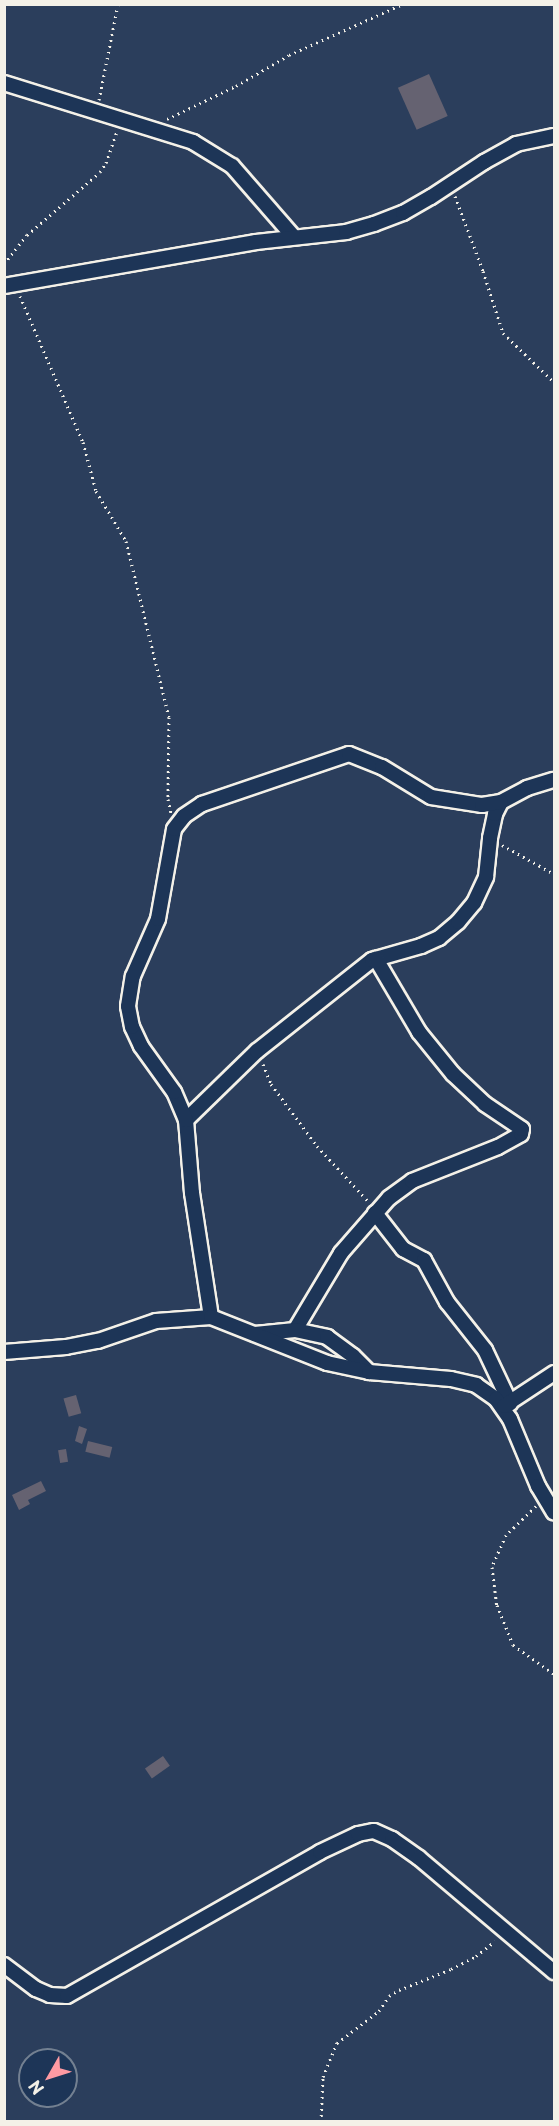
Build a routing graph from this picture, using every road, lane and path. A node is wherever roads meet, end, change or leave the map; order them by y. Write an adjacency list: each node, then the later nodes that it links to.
1 (118, 4): 4 (path)
2 (403, 4): 6 (path)
3 (4, 83): 4 (street)
4 (96, 111): 5 (street)
5 (121, 118): 6 (street); 10 (path)
6 (149, 128): 9 (street)
7 (555, 136): 8 (street)
8 (451, 185): 9 (street); 12 (path)
9 (294, 237): 11 (street)
10 (4, 264)
11 (10, 284): 15 (path)
12 (555, 382)
13 (555, 780): 14 (street)
14 (501, 802): 15 (street); 16 (street)
15 (174, 829): 20 (street)
16 (490, 838): 17 (path); 18 (street)
17 (555, 874)
18 (376, 958): 19 (street); 21 (street)
19 (257, 1051): 20 (street); 21 (path)
20 (186, 1120): 22 (street)
21 (375, 1213): 23 (street); 28 (street)
22 (211, 1317): 24 (street); 25 (street)
23 (295, 1330): 24 (street); 26 (street)
24 (255, 1334): 26 (street)
25 (4, 1352)
26 (369, 1372): 28 (street)
27 (555, 1373): 28 (street)
28 (506, 1405): 29 (street)
29 (545, 1497): 30 (street); 31 (path)
30 (555, 1513)
31 (555, 1674)
32 (508, 1931): 33 (street); 34 (street); 35 (path)
33 (4, 1965)
34 (555, 1972)
35 (321, 2121)

